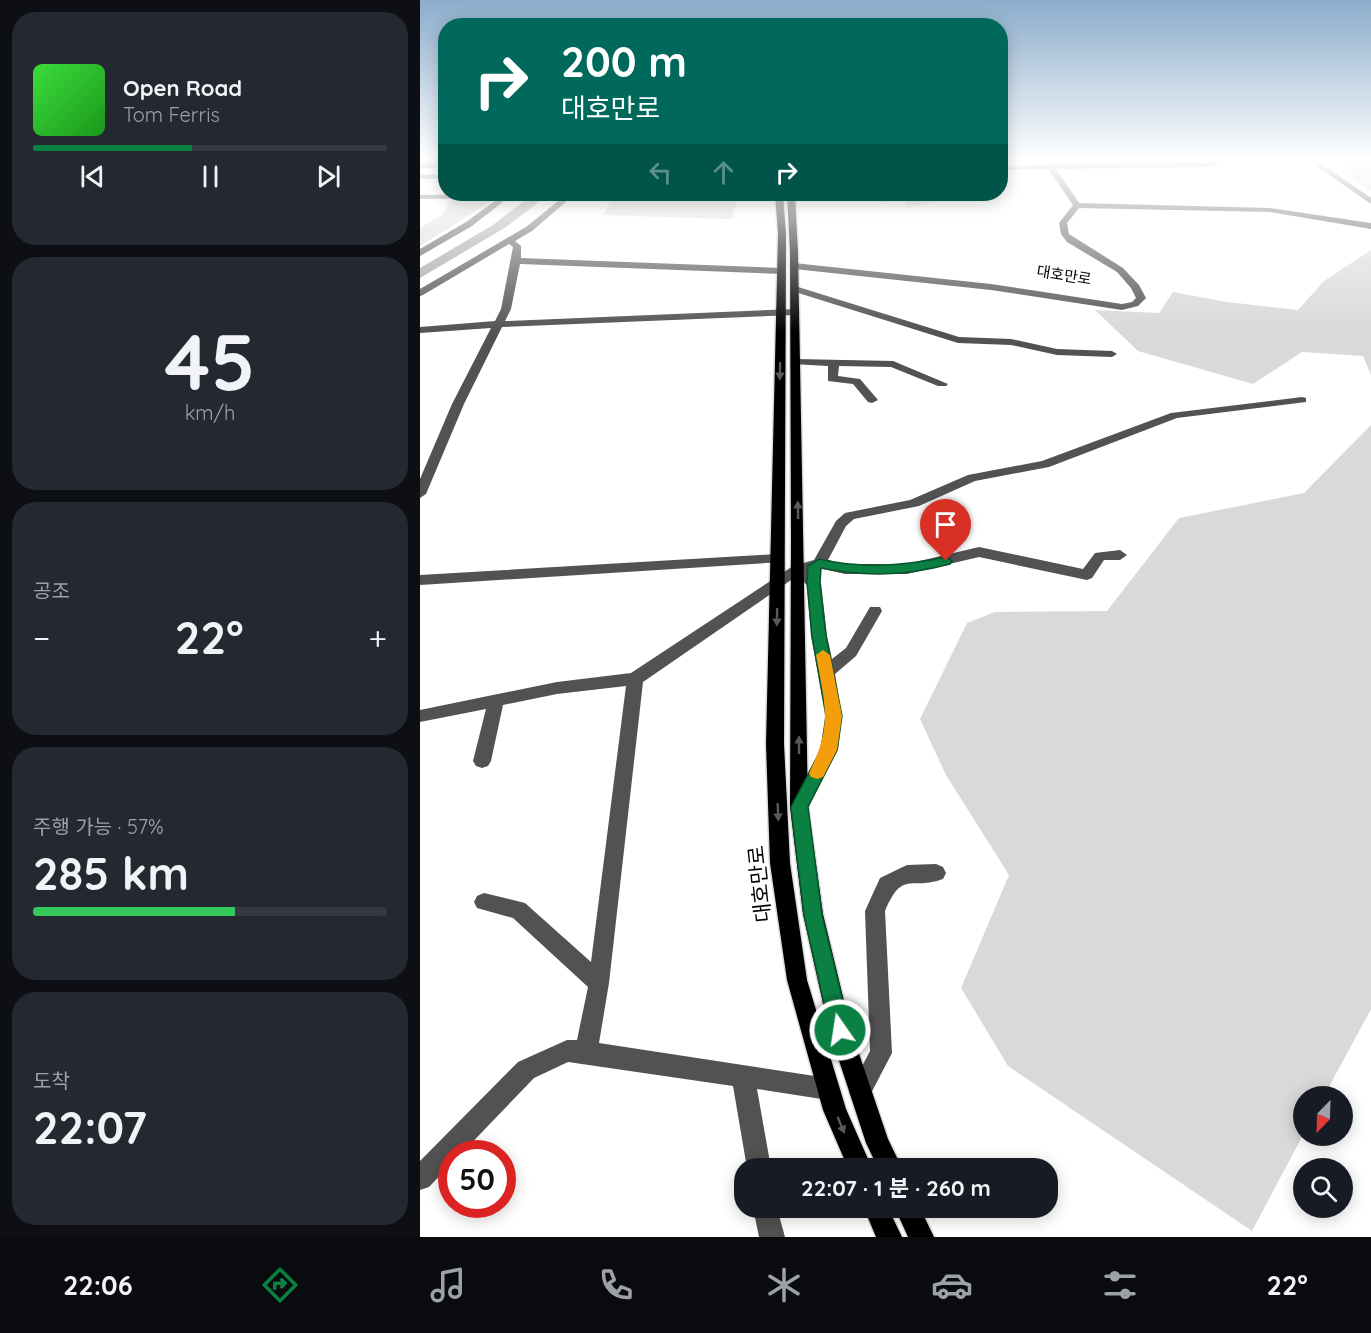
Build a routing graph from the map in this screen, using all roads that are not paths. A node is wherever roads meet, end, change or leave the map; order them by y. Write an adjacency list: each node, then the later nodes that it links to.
1 (477, 218): 9 (street)
2 (543, 218): 8 (street)
3 (780, 218): 12 (main road, 대호만로)
4 (792, 218): 11 (main road)
5 (1067, 218): 11 (street, 대호만로)
6 (1318, 218): 7 (street)
7 (1371, 226)
8 (510, 241): 10 (street); 14 (street)
9 (420, 253)
10 (517, 261): 12 (street); 17 (street)
11 (794, 266): 13 (main road)
12 (781, 271): 15 (main road, 대호만로)
13 (795, 289): 16 (main road); 19 (street)
14 (420, 293)
15 (780, 312): 16 (street); 17 (street); 27 (main road, 대호만로, one-way to 27)
16 (795, 312): 20 (main road)
17 (500, 324): 18 (street); 25 (street)
18 (420, 330)
19 (1112, 354)
20 (796, 362): 21 (street); 28 (main road, one-way to 20)
21 (834, 363): 22 (street); 23 (street)
22 (942, 384)
23 (872, 400)
24 (1302, 400): 28 (street)
25 (420, 494)
26 (1119, 555): 28 (street)
27 (777, 559): 29 (street); 30 (main road, 대호만로)
28 (811, 566): 30 (street); 32 (street); 37 (main road, one-way to 28)
29 (420, 580)
30 (777, 583): 33 (street); 43 (main road, 대호만로, one-way to 43)
31 (874, 610): 32 (street)
32 (827, 672): 37 (street)
33 (635, 680): 34 (street); 40 (street)
34 (496, 700): 35 (street); 36 (street)
35 (420, 716)
36 (482, 761)
37 (799, 807): 44 (main road)
38 (936, 873): 44 (street)
39 (484, 902): 40 (street)
40 (599, 983): 41 (street)
41 (586, 1052): 42 (street); 48 (street)
42 (743, 1076): 43 (street); 45 (street)
43 (828, 1089): 46 (main road, 대호만로, one-way to 46)
44 (860, 1090): 47 (main road)
45 (757, 1158)
46 (856, 1158)
47 (885, 1158)
48 (420, 1178)
49 (880, 1218): 51 (main road)
50 (912, 1218): 52 (main road)
51 (889, 1237)
52 (921, 1237)

